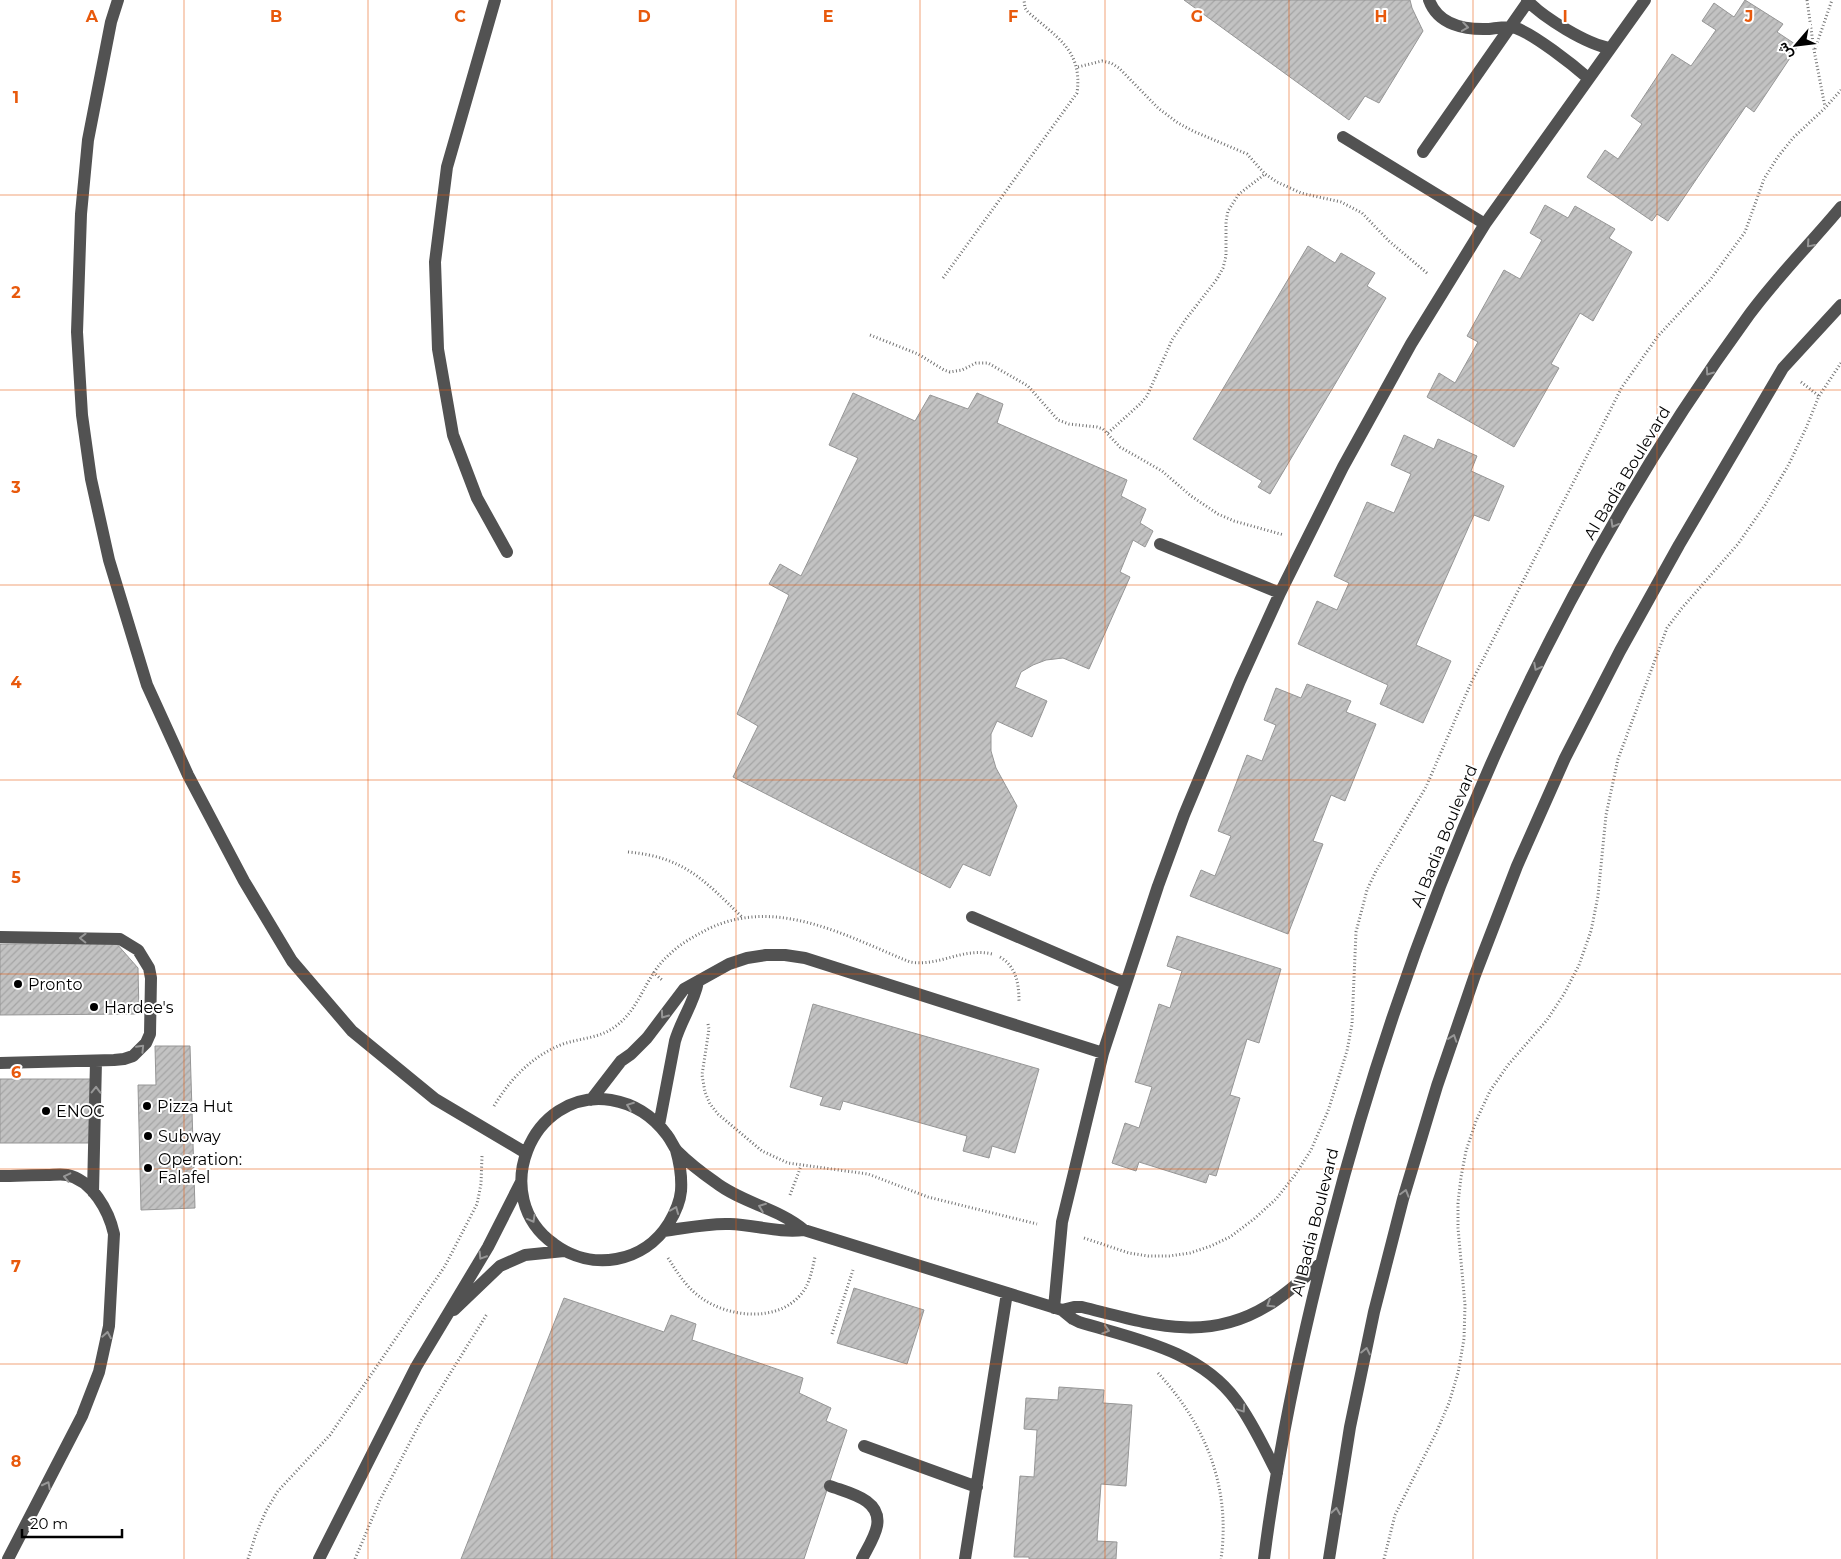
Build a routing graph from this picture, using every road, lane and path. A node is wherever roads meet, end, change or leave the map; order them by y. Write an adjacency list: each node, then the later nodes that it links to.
1 (118, 0): 46 (street)
2 (495, 0): 29 (street)
3 (1024, 0): 12 (path)
4 (1429, 0): 9 (street, one-way to 9)
5 (1528, 0): 9 (street); 10 (street)
6 (1645, 0): 10 (street)
7 (1807, 0): 11 (path)
8 (1832, 0): 11 (path)
9 (1510, 27): 13 (street); 17 (street)
10 (1610, 48): 13 (street)
11 (1814, 50): 15 (path)
12 (1078, 67): 18 (path); 21 (path)
13 (1588, 78): 20 (street)
14 (1841, 90): 15 (path)
15 (1825, 108): 53 (path)
16 (1343, 137): 20 (street)
17 (1422, 152)
18 (1266, 174): 22 (path); 26 (path)
19 (1841, 207): 58 (street, Al Badia Boulevard, one-way to 58)
20 (1485, 224): 22 (street)
21 (944, 278)
22 (1446, 288): 27 (street)
23 (1841, 305): 78 (street, one-way to 23)
24 (870, 335): 26 (path)
25 (1841, 363): 79 (path)
26 (1108, 433): 27 (path)
27 (1306, 542): 30 (street)
28 (1160, 544): 30 (street)
29 (507, 552)
30 (1280, 593): 37 (street)
31 (628, 852): 33 (path)
32 (972, 917): 37 (street)
33 (742, 918): 35 (path); 40 (path)
34 (0, 937): 42 (street, one-way to 34)
35 (654, 972): 38 (path); 46 (path)
36 (698, 982): 38 (street); 39 (street); 40 (street)
37 (1125, 983): 41 (street)
38 (679, 995): 44 (street, one-way to 44)
39 (691, 1006): 45 (street); 53 (path)
40 (1018, 1027): 41 (street)
41 (1103, 1053): 53 (street)
42 (96, 1061): 43 (street); 51 (street, one-way to 42)
43 (0, 1063)
44 (591, 1100): 45 (street, one-way to 44); 48 (street)
45 (659, 1125): 47 (street)
46 (486, 1128): 48 (street); 71 (path)
47 (676, 1150): 52 (street, one-way to 47); 54 (street, one-way to 47)
48 (526, 1153): 50 (street)
49 (0, 1176): 51 (street, one-way to 49)
50 (521, 1182): 55 (street, one-way to 55); 63 (street, one-way to 63)
51 (93, 1192): 70 (street, one-way to 51)
52 (804, 1230): 54 (street); 60 (street)
53 (1061, 1230): 61 (street)
54 (664, 1231): 55 (street)
55 (564, 1251): 63 (street)
56 (675, 1252): 57 (path)
57 (823, 1257)
58 (1321, 1263): 61 (street, one-way to 61); 67 (street, Al Badia Boulevard)
59 (854, 1267): 64 (path)
60 (1007, 1293): 61 (street); 69 (street)
61 (1058, 1309): 67 (street, one-way to 67)
62 (490, 1310): 73 (path)
63 (444, 1319): 72 (street)
64 (832, 1334)
65 (1156, 1371): 76 (path)
66 (864, 1446): 69 (street)
67 (1277, 1473): 77 (street, Al Badia Boulevard)
68 (830, 1486): 74 (street)
69 (977, 1487): 75 (street)
70 (8, 1559)
71 (248, 1559)
72 (319, 1559)
73 (355, 1559)
74 (862, 1559)
75 (965, 1559)
76 (1221, 1559)
77 (1264, 1559)
78 (1329, 1559)
79 (1384, 1559)

